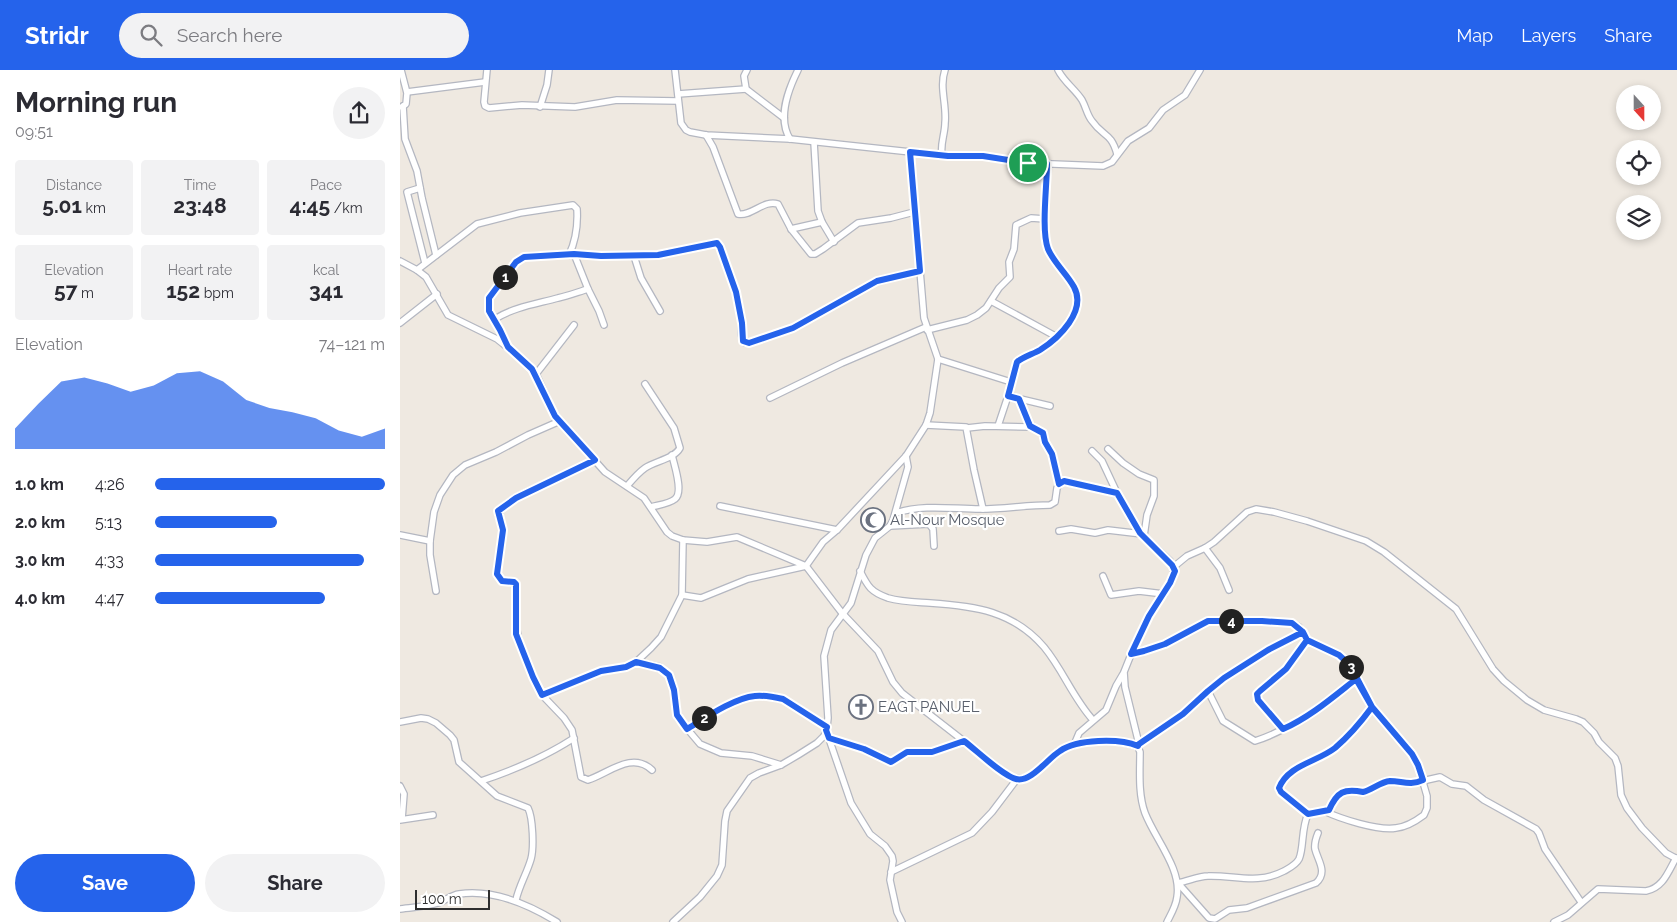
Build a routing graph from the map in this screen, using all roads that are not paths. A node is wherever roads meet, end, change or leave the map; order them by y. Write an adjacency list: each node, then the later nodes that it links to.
1 (402, 70): 13 (street)
2 (487, 70): 11 (street)
3 (549, 70): 16 (street)
4 (675, 70): 14 (street)
5 (747, 70): 10 (street)
6 (798, 70): 17 (street)
7 (945, 70): 23 (street)
8 (1058, 70): 22 (street)
9 (1200, 70): 22 (street)
10 (743, 73): 12 (street)
11 (485, 82): 13 (street); 16 (street)
12 (746, 89): 14 (street); 17 (street)
13 (407, 92): 15 (street)
14 (678, 98): 16 (street); 18 (street)
15 (402, 107): 25 (street)
16 (540, 107)
17 (784, 118): 19 (street)
18 (706, 135): 19 (street); 29 (street)
19 (790, 139): 20 (street)
20 (814, 142): 21 (street); 28 (street)
21 (910, 152): 23 (street); 26 (street)
22 (1117, 154): 24 (street)
23 (942, 155): 24 (street)
24 (1047, 164): 27 (street)
25 (420, 188): 32 (street); 35 (street)
26 (914, 212): 30 (street); 37 (street)
27 (1045, 219): 40 (street); 47 (street)
28 (822, 222): 29 (street); 30 (street)
29 (791, 229): 30 (street)
30 (834, 242)
31 (572, 254): 32 (street); 33 (street); 38 (street); 42 (street)
32 (436, 255): 35 (street)
33 (634, 256): 37 (street); 41 (street)
34 (400, 261): 36 (street)
35 (425, 263): 36 (street)
36 (417, 270): 39 (street)
37 (920, 271): 46 (street)
38 (588, 288): 42 (street); 45 (street)
39 (436, 294): 43 (street); 48 (street)
40 (991, 301): 46 (street); 47 (street)
41 (660, 311)
42 (494, 319): 48 (street)
43 (400, 322)
44 (574, 325): 50 (street)
45 (604, 325)
46 (926, 329): 49 (street); 54 (street)
47 (1057, 337): 51 (street)
48 (508, 347): 50 (street)
49 (938, 359): 51 (street); 58 (street)
50 (536, 374): 57 (street)
51 (1011, 382): 53 (street)
52 (645, 384): 64 (street)
53 (1008, 396): 55 (street); 59 (street)
54 (770, 398)
55 (1019, 399): 56 (street); 60 (street)
56 (1050, 406)
57 (560, 421): 66 (street); 80 (street)
58 (926, 425): 61 (street); 65 (street)
59 (998, 426): 60 (street); 61 (street)
60 (1031, 427): 67 (street)
61 (967, 428): 72 (street)
62 (1108, 449): 78 (street)
63 (1092, 451): 69 (street)
64 (672, 455): 68 (street); 71 (street)
65 (906, 456): 73 (street); 75 (street)
66 (595, 460): 68 (street); 99 (street)
67 (1059, 484): 69 (street); 72 (street)
68 (627, 486): 71 (street)
69 (1117, 493): 78 (street)
70 (720, 506): 75 (street)
71 (651, 507): 79 (street)
72 (983, 509): 73 (street)
73 (896, 513): 74 (street)
74 (890, 526): 81 (street); 84 (street)
75 (837, 530): 83 (street)
76 (1059, 531): 78 (street)
77 (400, 535): 80 (street)
78 (1143, 535): 85 (street)
79 (683, 540): 83 (street); 90 (street)
80 (430, 541): 88 (street)
81 (934, 546)
82 (1205, 548): 85 (street); 87 (street); 122 (street)
83 (806, 566): 90 (street); 91 (street)
84 (860, 571): 91 (street); 101 (street)
85 (1175, 571): 89 (street)
86 (1102, 576): 89 (street)
87 (1229, 590)
88 (436, 591)
89 (1164, 594): 94 (street)
90 (682, 595): 95 (street)
91 (842, 613): 103 (street); 108 (street)
92 (1303, 632): 93 (street); 94 (street); 98 (street)
93 (1307, 640): 97 (street); 105 (street)
94 (1131, 654): 96 (street)
95 (636, 662): 99 (street); 104 (street)
96 (1124, 672): 101 (street); 110 (street)
97 (1356, 679): 100 (street); 105 (street)
98 (1208, 691): 105 (street); 110 (street)
99 (542, 695): 106 (street)
100 (1372, 707): 114 (street); 118 (street)
101 (1093, 720): 109 (street)
102 (400, 722): 115 (street)
103 (827, 728): 104 (street); 107 (street); 111 (street)
104 (687, 729): 111 (street)
105 (1283, 729)
106 (574, 738): 112 (street); 115 (street)
107 (829, 738): 108 (street); 123 (street)
108 (964, 741): 113 (street)
109 (1074, 745): 110 (street); 113 (street)
110 (1138, 745): 124 (street)
111 (781, 765): 129 (street)
112 (652, 770)
113 (1017, 779): 123 (street)
114 (1423, 780): 117 (street); 117 (street); 126 (street)
115 (481, 781): 125 (street)
116 (400, 786): 120 (street)
117 (1324, 811): 118 (street)
118 (1308, 814): 124 (street)
119 (433, 815): 120 (street)
120 (401, 819)
121 (1318, 833): 124 (street)
122 (1676, 859): 126 (street)
123 (891, 872): 130 (street)
124 (1178, 884): 131 (street)
125 (516, 900): 127 (street); 128 (street)
126 (1581, 902): 132 (street)
127 (400, 909)
128 (557, 922)
129 (674, 922)
130 (902, 922)
131 (1167, 922)
132 (1554, 922)

